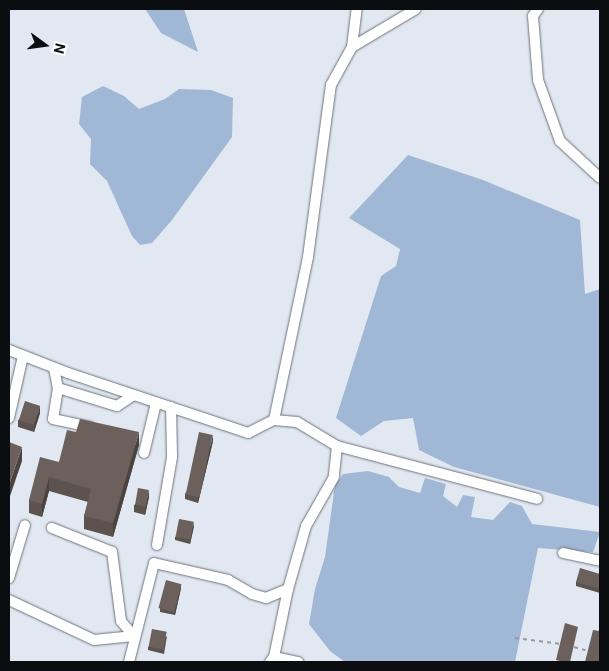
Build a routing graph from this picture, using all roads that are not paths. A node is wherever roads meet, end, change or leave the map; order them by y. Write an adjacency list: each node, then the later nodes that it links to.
1 (357, 9): 4 (street)
2 (416, 9): 4 (street)
3 (538, 9): 5 (street)
4 (352, 47): 14 (street)
5 (600, 178)
6 (9, 350): 7 (street)
7 (24, 356): 8 (street); 13 (street)
8 (54, 368): 9 (street); 10 (street)
9 (58, 388): 10 (street); 15 (street)
10 (134, 395): 11 (street)
11 (156, 402): 12 (street); 17 (street)
12 (171, 407): 14 (street); 21 (street)
13 (9, 418)
14 (274, 420): 16 (street)
15 (99, 429)
16 (337, 446): 18 (street); 25 (street)
17 (144, 453)
18 (537, 499)
19 (25, 525): 24 (street)
20 (52, 528): 27 (street)
21 (157, 545)
22 (563, 554): 23 (street)
23 (600, 561)
24 (9, 578)
25 (288, 589): 27 (street); 28 (street)
26 (9, 600): 27 (street)
27 (134, 636): 29 (street)
28 (272, 659): 30 (street)
29 (130, 662)
30 (298, 662)

